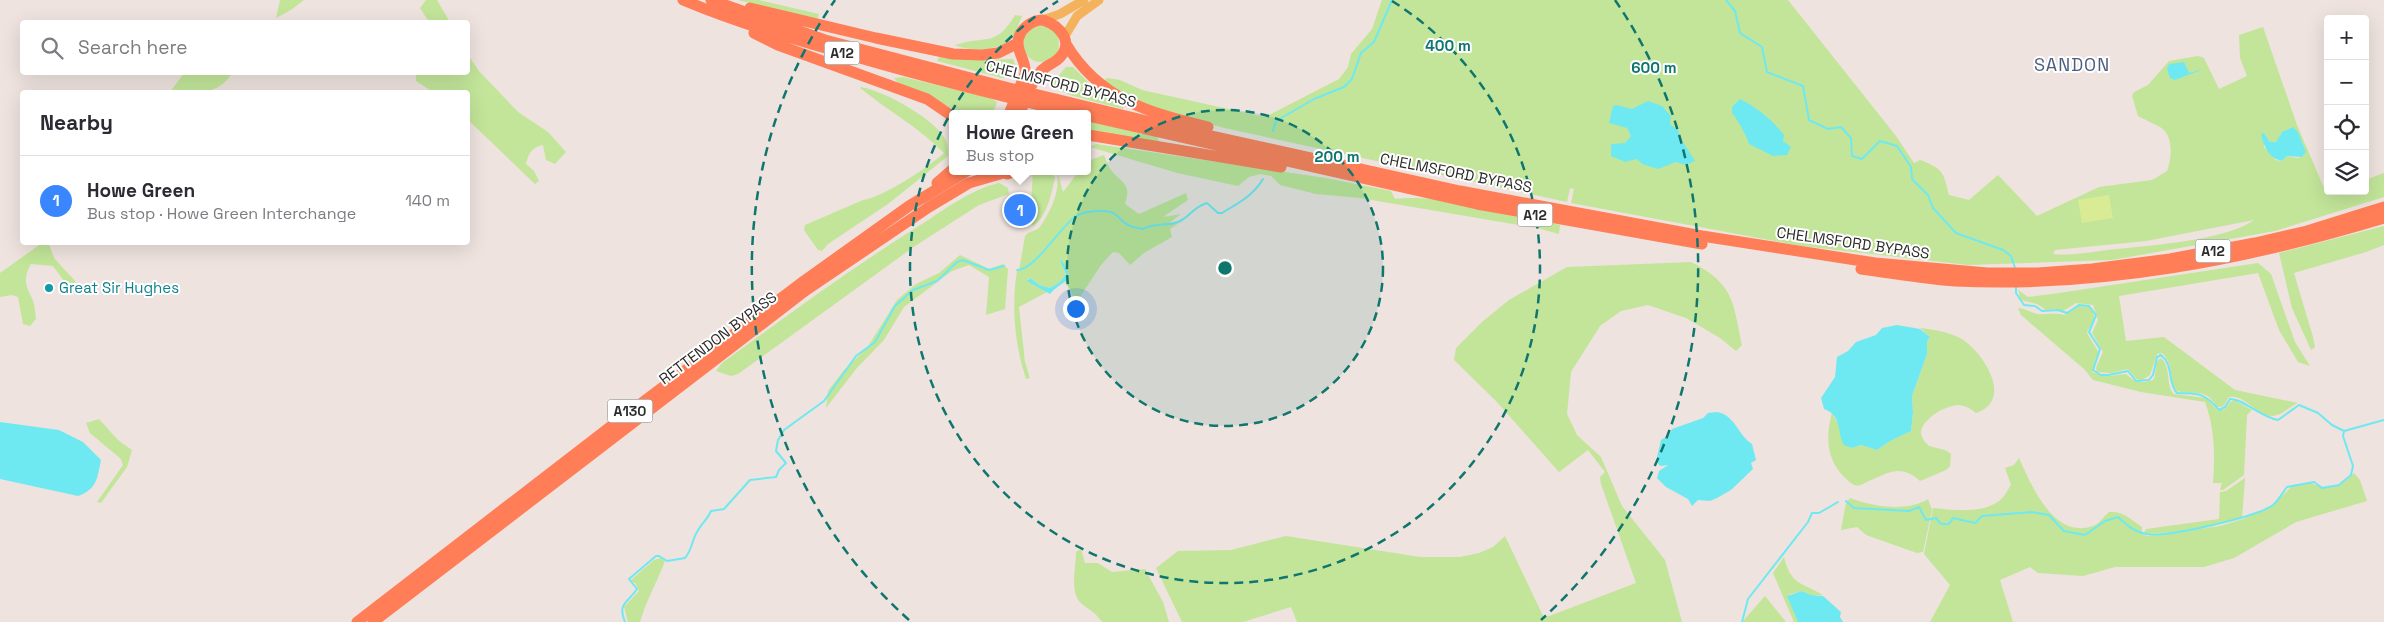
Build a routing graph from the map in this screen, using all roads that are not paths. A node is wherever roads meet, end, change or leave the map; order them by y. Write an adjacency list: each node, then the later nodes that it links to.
1 (683, 0): 5 (highway, CHELMSFORD BYPASS / A12)
2 (711, 0): 8 (highway, A12); 10 (highway, CHELMSFORD BYPASS / A12)
3 (1084, 0): 6 (main road)
4 (1099, 0): 7 (main road)
5 (721, 16): 9 (highway, A12); 10 (highway, CHELMSFORD BYPASS / A12)
6 (1042, 20): 7 (highway); 8 (highway)
7 (1066, 40): 13 (highway); 25 (highway, A12)
8 (1018, 43): 12 (highway)
9 (891, 87): 17 (highway, A12); 19 (highway, A12)
10 (1007, 92): 11 (highway, CHELMSFORD BYPASS / A12)
11 (1037, 100): 14 (highway, CHELMSFORD BYPASS / A12); 15 (highway, CHELMSFORD BYPASS / A12)
12 (1011, 110)
13 (1023, 110)
14 (1066, 110)
15 (1084, 110)
16 (1091, 111): 25 (highway, CHELMSFORD BYPASS / A12)
17 (949, 114)
18 (1091, 117): 24 (highway, CHELMSFORD BYPASS / A12)
19 (949, 122)
20 (1091, 135): 24 (highway, A12)
21 (949, 172): 26 (highway)
22 (961, 175): 26 (highway, RETTENDON BYPASS / A130)
23 (990, 175): 32 (highway, RETTENDON BYPASS / A130)
24 (1414, 189): 29 (highway, CHELMSFORD BYPASS / A12)
25 (1460, 190): 29 (highway, CHELMSFORD BYPASS / A12)
26 (908, 206): 31 (highway, RETTENDON BYPASS / A130)
27 (2384, 207): 30 (highway, CHELMSFORD BYPASS / A12)
28 (2384, 218): 30 (highway, CHELMSFORD BYPASS / A12)
29 (1987, 278): 30 (highway, CHELMSFORD BYPASS / A12)
30 (2038, 278)
31 (357, 622)
32 (373, 622)

